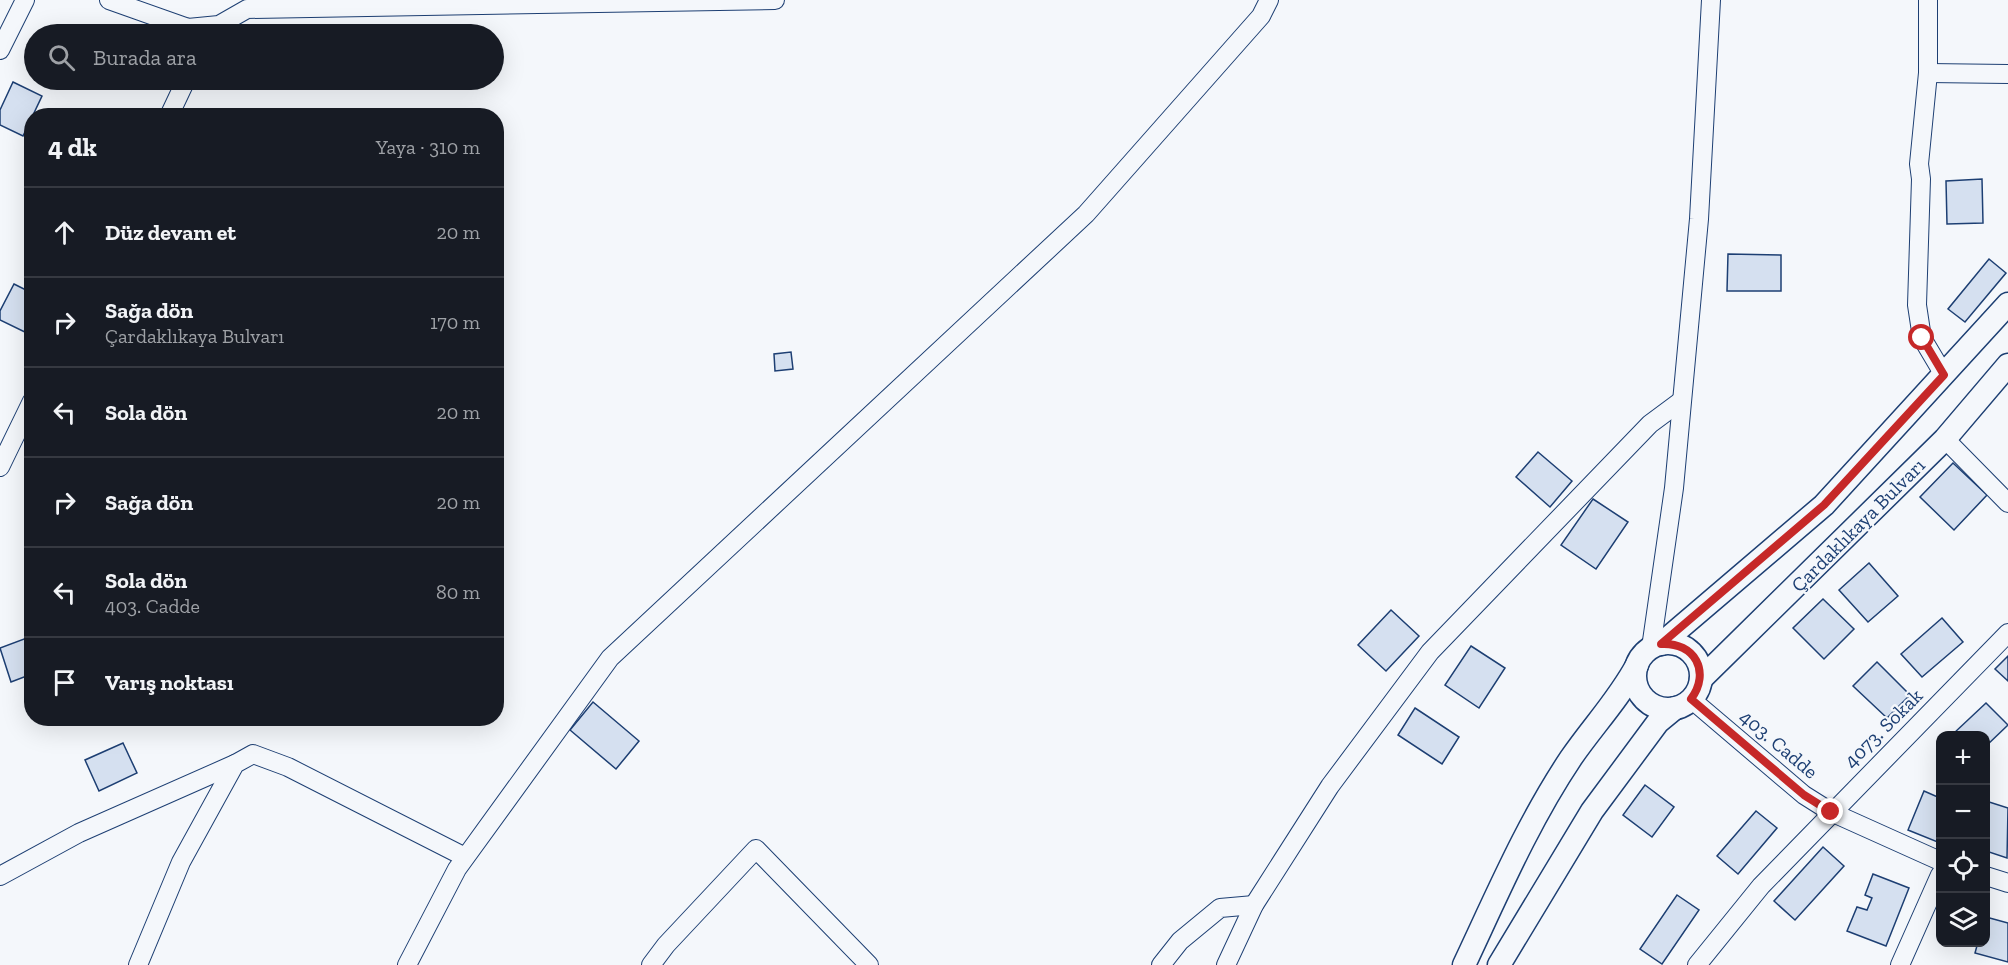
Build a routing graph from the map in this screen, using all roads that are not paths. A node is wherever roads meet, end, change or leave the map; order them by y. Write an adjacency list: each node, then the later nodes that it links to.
1 (25, 0): 11 (street)
2 (110, 0): 9 (street)
3 (775, 0): 7 (street)
4 (1269, 0): 29 (street)
5 (1711, 0): 19 (street)
6 (1928, 0): 12 (street)
7 (543, 2): 8 (street)
8 (248, 4): 10 (street)
9 (177, 24)
10 (220, 24)
11 (0, 50)
12 (1928, 74): 13 (street); 18 (street)
13 (2008, 75)
14 (181, 90): 15 (street)
15 (173, 108)
16 (2008, 304): 18 (main road, Çardaklıkaya Bulvarı)
17 (2008, 365): 21 (main road, Çardaklıkaya Bulvarı)
18 (1944, 375): 25 (main road, Çardaklıkaya Bulvarı)
19 (1681, 401): 25 (street); 35 (street)
20 (24, 418): 22 (street)
21 (1945, 439): 23 (street); 26 (main road, Çardaklıkaya Bulvarı)
22 (0, 467)
23 (2008, 503)
24 (2008, 633): 28 (street, 4073. Sokak)
25 (1650, 652): 26 (main road); 26 (main road); 42 (main road, Çardaklıkaya Bulvarı)
26 (1689, 696): 28 (street, 403. Cadde); 43 (main road, Çardaklıkaya Bulvarı)
27 (236, 764): 29 (street); 31 (street); 36 (street)
28 (1831, 812): 30 (street, 403. Cadde); 44 (street, 4073. Sokak)
29 (465, 857): 37 (street)
30 (1936, 859)
31 (0, 876)
32 (1990, 877): 33 (street)
33 (2008, 883)
34 (1936, 886): 45 (street)
35 (1254, 905): 40 (street); 41 (street)
36 (138, 965)
37 (407, 965)
38 (651, 965): 39 (street)
39 (869, 965)
40 (1161, 965)
41 (1226, 965)
42 (1464, 965)
43 (1499, 965)
44 (1697, 965)
45 (1900, 965)

